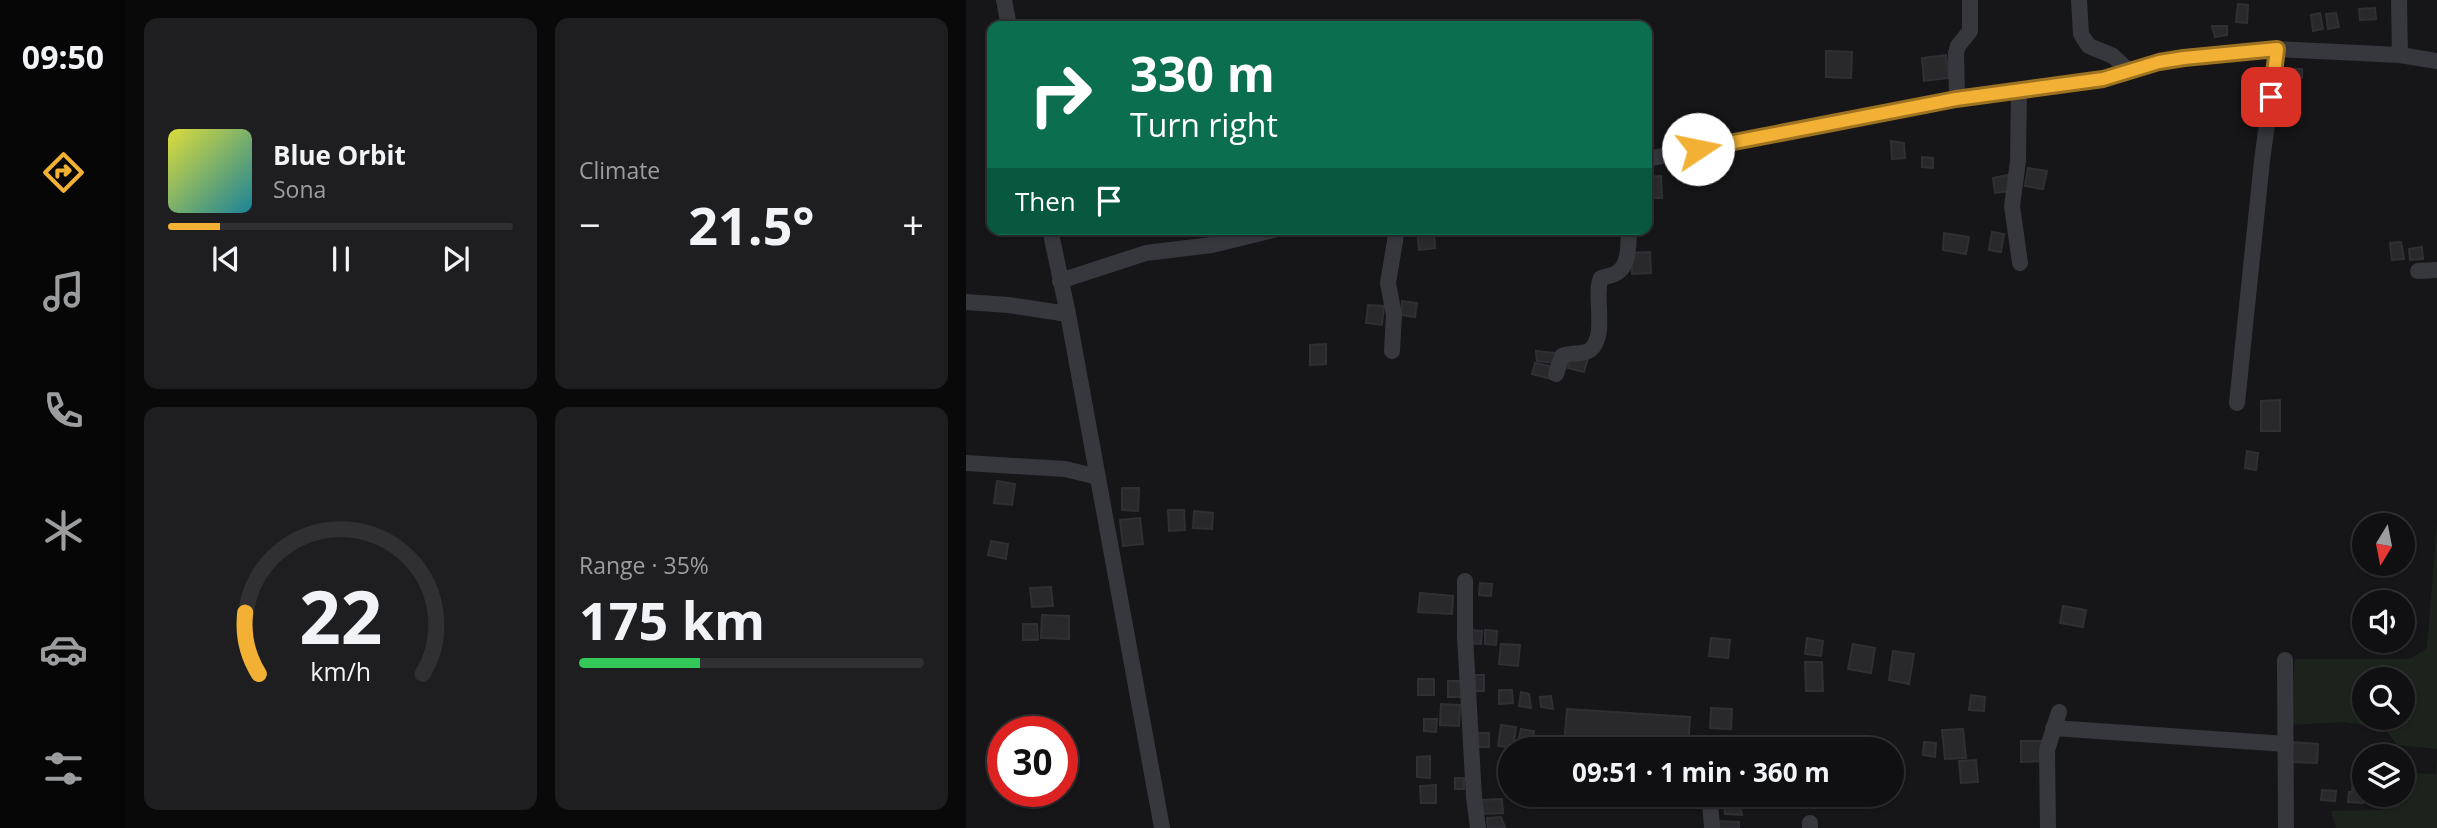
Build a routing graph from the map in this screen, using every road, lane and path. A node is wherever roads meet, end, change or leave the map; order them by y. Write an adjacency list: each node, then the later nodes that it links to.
1 (1004, 0): 5 (street)
2 (1970, 0): 11 (street)
3 (2079, 0): 9 (street)
4 (2399, 0): 7 (street)
5 (1008, 21)
6 (2277, 49): 7 (street); 9 (street); 25 (street)
7 (2400, 55): 8 (street)
8 (2437, 61)
9 (2129, 71): 10 (street)
10 (2019, 90): 11 (street); 17 (street)
11 (1956, 99): 12 (street)
12 (1652, 158)
13 (1051, 235): 20 (street)
14 (1253, 235): 20 (street)
15 (1396, 235): 23 (street)
16 (1629, 235): 24 (street)
17 (2020, 263)
18 (2437, 270): 19 (street)
19 (2418, 271)
20 (1060, 281): 22 (street)
21 (966, 302): 22 (street)
22 (1068, 314): 27 (street)
23 (1392, 351)
24 (1556, 374)
25 (2236, 403)
26 (966, 463): 27 (street)
27 (1098, 477): 32 (street)
28 (1465, 581): 33 (street)
29 (2285, 660): 30 (street)
30 (2286, 744): 35 (street); 36 (street)
31 (1710, 807): 34 (street)
32 (1162, 828)
33 (1478, 828)
34 (1712, 828)
35 (2048, 828)
36 (2286, 828)

